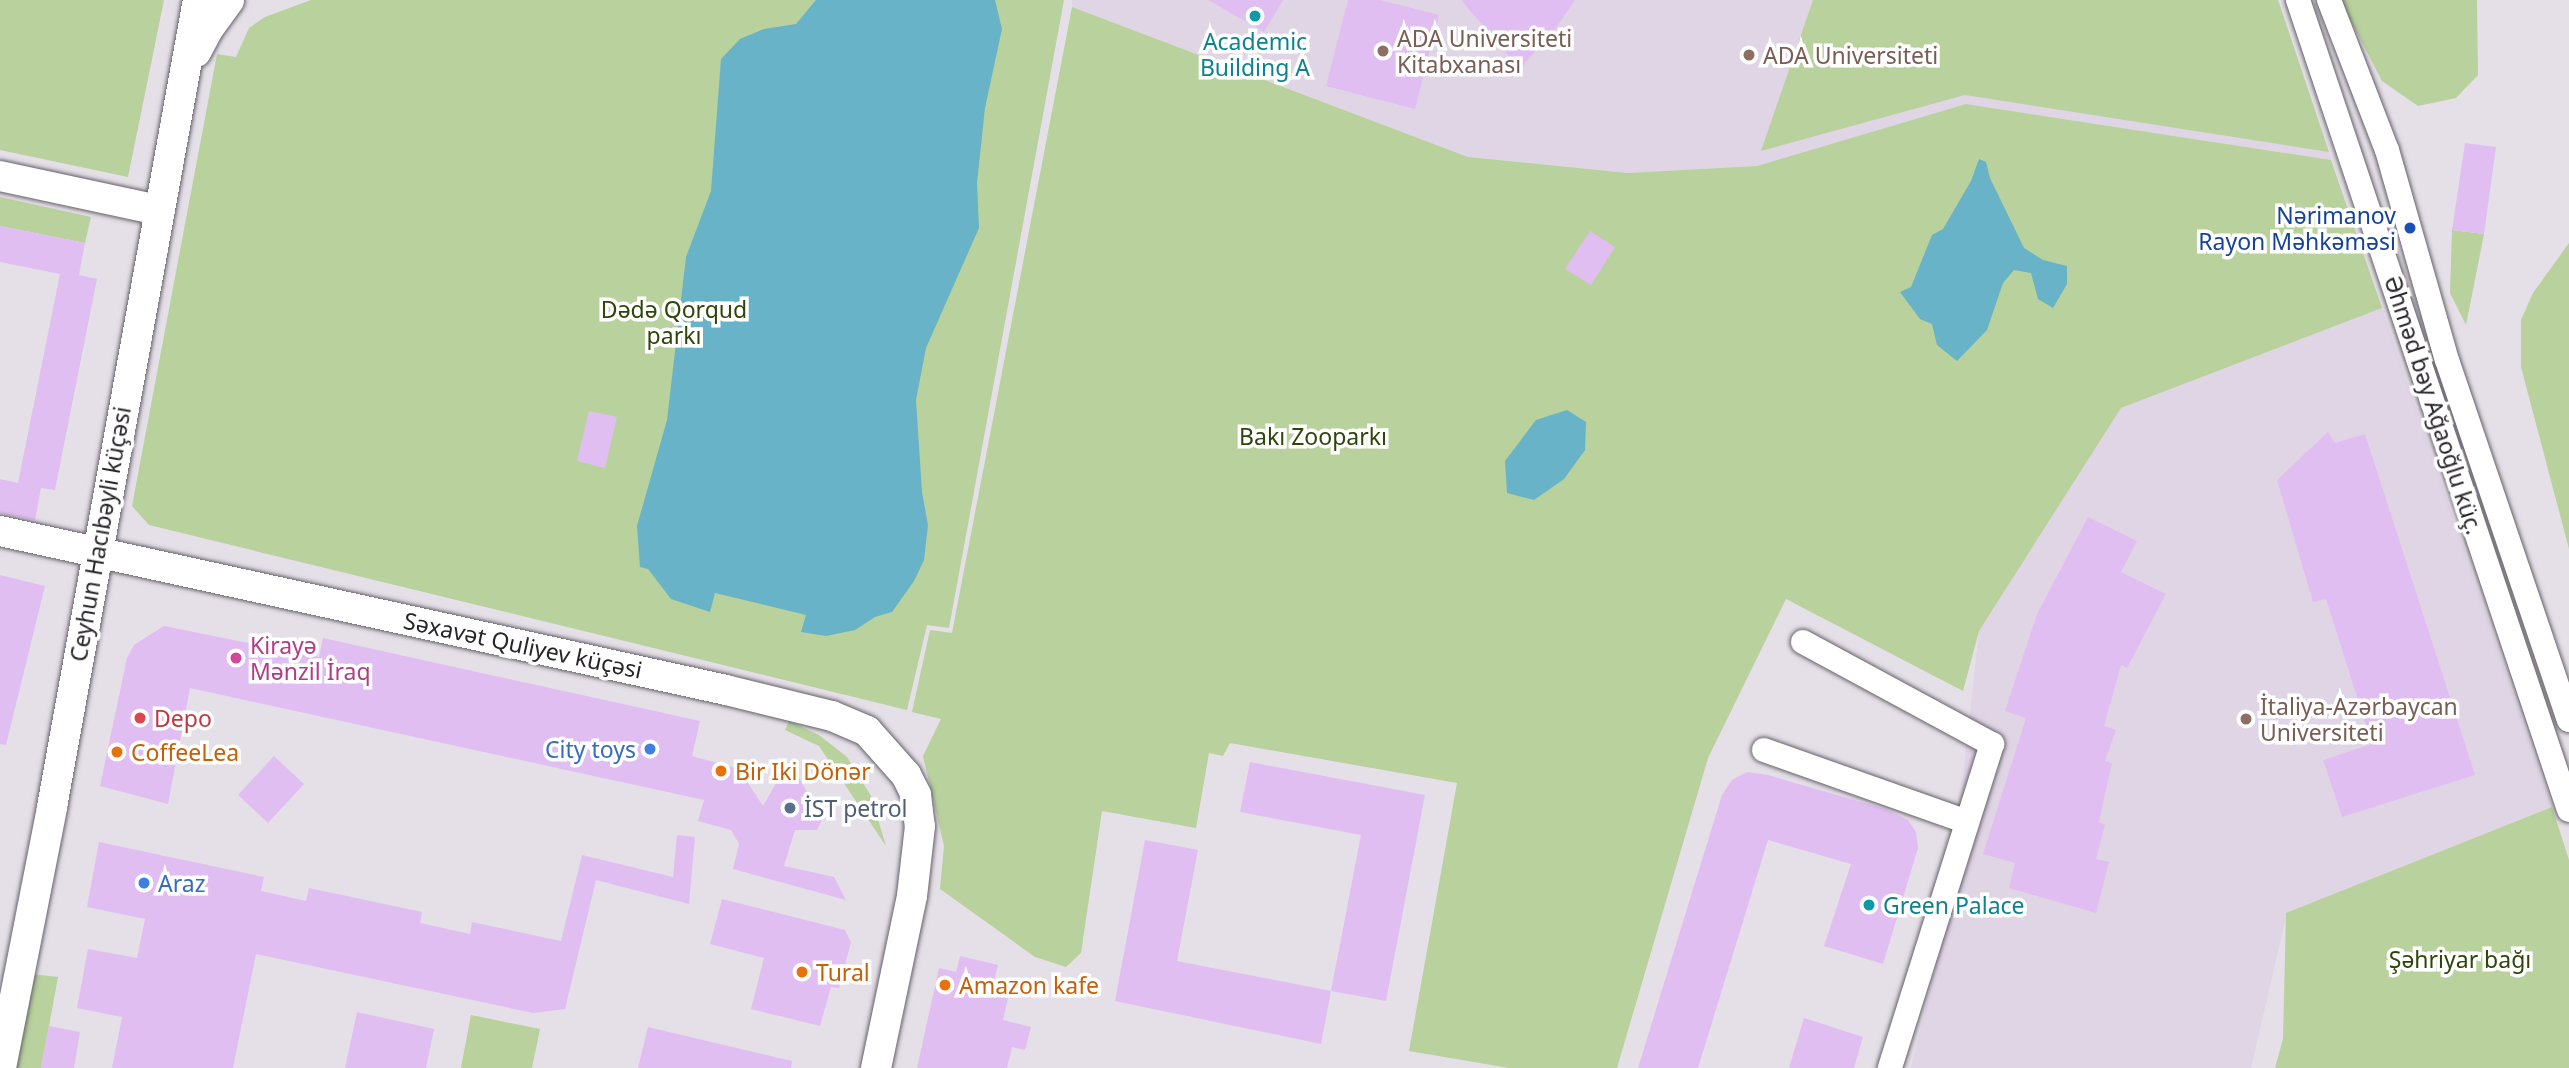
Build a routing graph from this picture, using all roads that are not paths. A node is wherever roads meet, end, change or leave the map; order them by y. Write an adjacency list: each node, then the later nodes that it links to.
1 (198, 0): 5 (main road, Ceyhun Hacıbəyli küçəsi)
2 (229, 0): 5 (main road)
3 (2298, 0): 8 (street, Əhməd bəy Ağaoğlu küç.)
4 (2329, 0): 7 (street, Əhməd bəy Ağaoğlu küç.)
5 (183, 77): 9 (main road, Ceyhun Hacıbəyli küçəsi)
6 (0, 176): 9 (main road)
7 (2398, 183): 8 (street); 13 (street, Əhməd bəy Ağaoğlu küç.)
8 (2363, 194): 15 (street, Əhməd bəy Ağaoğlu küç.)
9 (159, 209): 11 (main road, Ceyhun Hacıbəyli küçəsi)
10 (0, 531): 11 (main road, Səxavət Quliyev küçəsi)
11 (96, 552): 17 (main road, Ceyhun Hacıbəyli küçəsi); 18 (main road, Səxavət Quliyev küçəsi)
12 (1803, 642): 16 (street)
13 (2569, 720)
14 (1764, 750): 16 (street)
15 (2569, 810)
16 (1967, 821): 19 (street)
17 (1, 1068)
18 (876, 1068)
19 (1890, 1068)

